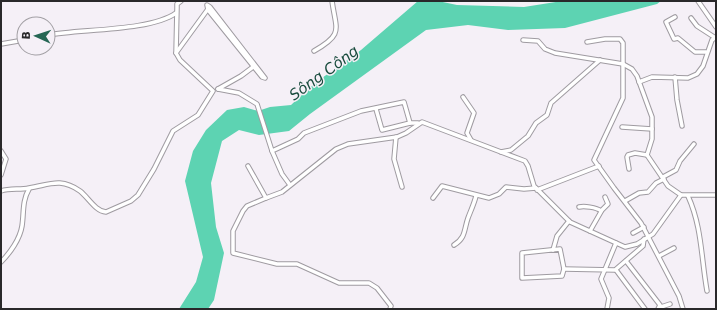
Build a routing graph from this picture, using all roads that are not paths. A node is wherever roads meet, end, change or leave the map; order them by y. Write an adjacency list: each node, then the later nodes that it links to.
1 (181, 1): 5 (street)
2 (332, 1): 15 (street)
3 (698, 1): 8 (street)
4 (207, 5): 17 (street); 20 (street); 20 (street)
5 (176, 15): 9 (street); 17 (street)
6 (675, 17): 16 (street)
7 (691, 18): 10 (street)
8 (716, 28): 10 (street)
9 (56, 34)
10 (715, 37): 16 (street)
11 (524, 40): 18 (street)
12 (16, 41): 14 (street)
13 (587, 42): 19 (street)
14 (1, 44)
15 (314, 51)
16 (706, 52): 21 (street)
17 (176, 53): 24 (street)
18 (600, 60): 19 (street); 37 (street)
19 (623, 64): 22 (street); 40 (street)
20 (253, 66): 23 (street)
21 (675, 77): 22 (street); 29 (street)
22 (639, 82): 31 (street)
23 (218, 89): 24 (street); 35 (street)
24 (213, 91): 46 (street)
25 (463, 97): 33 (street)
26 (376, 109): 27 (street); 27 (street); 35 (street)
27 (410, 123): 28 (street)
28 (418, 123): 32 (street); 33 (street)
29 (682, 126)
30 (622, 127): 31 (street)
31 (652, 129): 38 (street)
32 (396, 137): 44 (street); 45 (street)
33 (472, 141): 37 (street)
34 (694, 144): 43 (street)
35 (272, 150): 44 (street)
36 (1, 151): 42 (street)
37 (500, 152): 48 (street)
38 (647, 155): 41 (street); 43 (street)
39 (248, 166): 54 (street)
40 (599, 166): 48 (street); 56 (street)
41 (629, 169)
42 (1, 175)
43 (664, 178): 49 (street); 56 (street)
44 (290, 185): 54 (street)
45 (402, 187)
46 (28, 188): 47 (street); 71 (street)
47 (1, 189)
48 (536, 189): 51 (street); 59 (street)
49 (681, 195): 52 (street); 63 (street)
50 (716, 195): 52 (street)
51 (476, 196): 55 (street); 66 (street)
52 (688, 196): 75 (street)
53 (605, 197): 58 (street)
54 (266, 198): 78 (street)
55 (432, 198)
56 (625, 201): 60 (street)
57 (579, 208): 58 (street)
58 (601, 211): 61 (street)
59 (569, 222): 61 (street); 68 (street)
60 (644, 227): 62 (street); 63 (street)
61 (590, 231): 65 (street)
62 (633, 233)
63 (649, 236): 64 (street); 69 (street)
64 (644, 239): 65 (street); 70 (street)
65 (616, 243): 73 (street)
66 (454, 245)
67 (674, 248): 69 (street)
68 (553, 250): 72 (street); 72 (street)
69 (659, 256): 81 (street)
70 (626, 261): 74 (street); 77 (street)
71 (1, 262)
72 (564, 269): 73 (street)
73 (606, 269): 74 (street); 79 (street)
74 (616, 270): 80 (street)
75 (707, 291)
76 (670, 304): 77 (street)
77 (659, 308)
78 (390, 309)
79 (607, 309)
80 (646, 309)
81 (683, 309)

